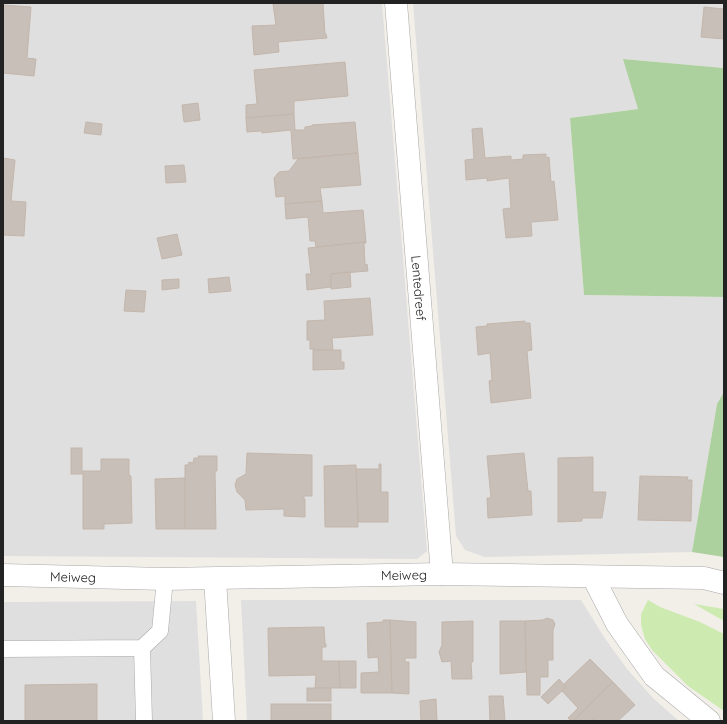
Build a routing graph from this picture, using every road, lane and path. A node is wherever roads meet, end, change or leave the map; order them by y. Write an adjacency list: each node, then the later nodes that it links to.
1 (396, 3): 2 (street, Lentedreef)
2 (442, 574): 4 (street, Meiweg); 6 (street, Meiweg)
3 (3, 575): 5 (street, Meiweg)
4 (593, 576): 7 (street, Meiweg); 12 (street)
5 (165, 579): 6 (street, Meiweg); 8 (lane)
6 (215, 579): 11 (street)
7 (724, 582)
8 (142, 648): 9 (lane); 10 (lane)
9 (3, 649)
10 (144, 721)
11 (224, 721)
12 (709, 721)

